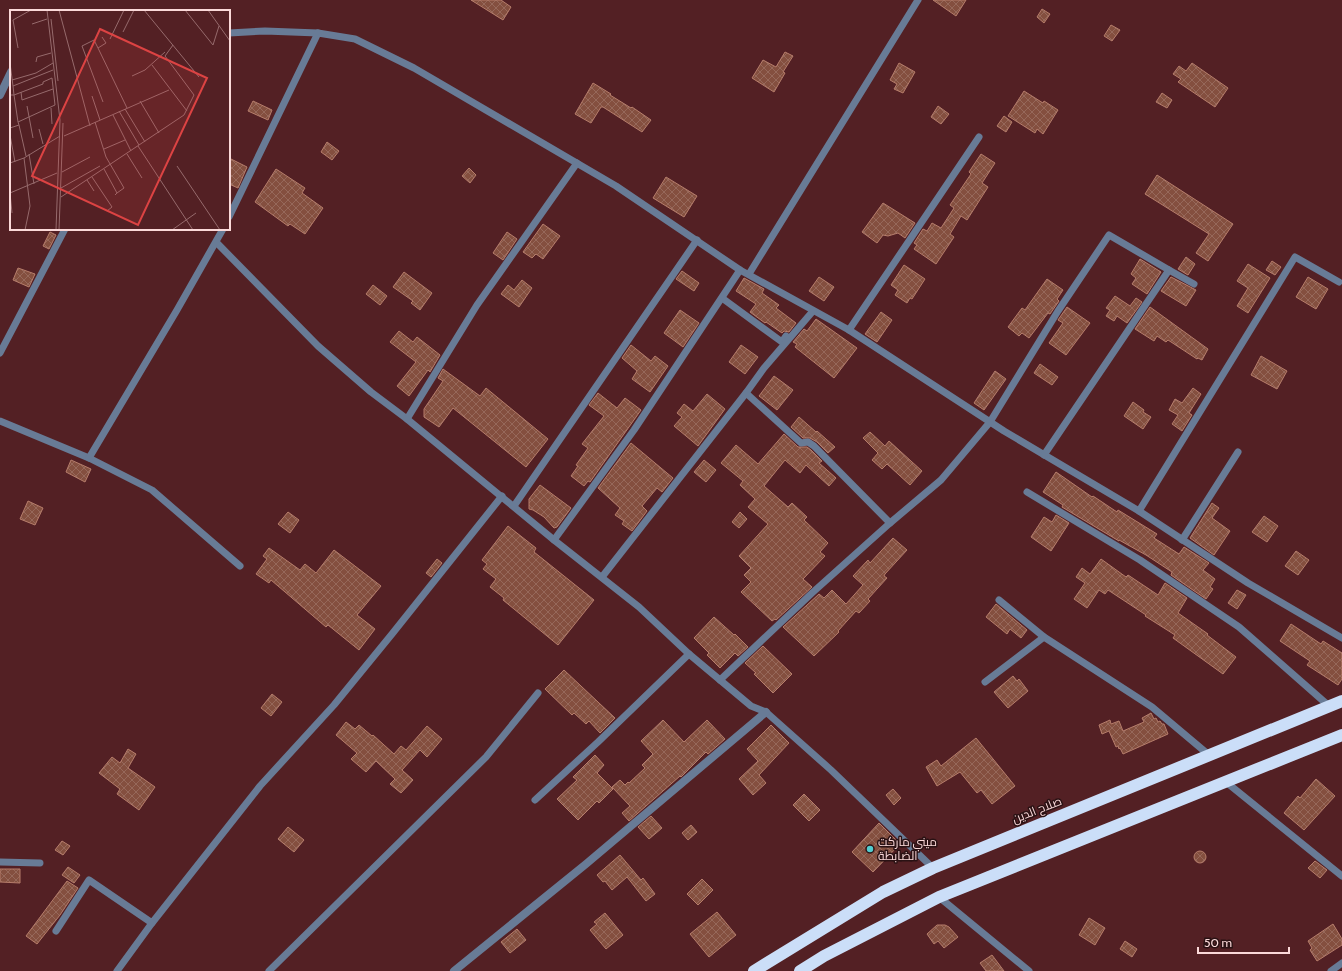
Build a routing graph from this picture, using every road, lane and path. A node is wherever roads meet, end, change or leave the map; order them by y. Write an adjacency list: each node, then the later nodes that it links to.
1 (918, 0): 15 (lane)
2 (230, 33): 3 (lane)
3 (318, 33): 7 (lane); 8 (lane)
4 (10, 74): 5 (street)
5 (0, 95)
6 (979, 137): 20 (lane)
7 (577, 163): 11 (lane); 23 (lane)
8 (230, 215)
9 (64, 230): 21 (lane)
10 (223, 230): 12 (lane)
11 (697, 240): 13 (lane); 31 (lane)
12 (217, 243): 23 (lane); 28 (lane)
13 (740, 270): 15 (lane); 18 (lane)
14 (1169, 270): 17 (lane); 25 (lane); 27 (lane)
15 (749, 274): 19 (lane)
16 (1339, 282): 32 (lane)
17 (1194, 284)
18 (722, 298): 19 (lane); 34 (lane)
19 (811, 310): 20 (lane); 22 (lane)
20 (849, 330): 25 (lane)
21 (0, 353)
22 (746, 393): 33 (lane); 37 (lane)
23 (407, 418): 30 (lane)
24 (0, 421): 28 (lane)
25 (990, 422): 27 (lane); 33 (lane)
26 (1238, 452): 35 (lane)
27 (1044, 454): 32 (lane)
28 (89, 458): 36 (lane)
29 (1027, 492): 46 (lane)
30 (502, 496): 31 (lane); 57 (lane)
31 (514, 506): 34 (lane)
32 (1139, 511): 35 (lane)
33 (890, 523): 42 (lane)
34 (554, 540): 37 (lane)
35 (1182, 540): 40 (lane)
36 (240, 566)
37 (602, 577): 41 (lane)
38 (999, 600): 39 (lane)
39 (1044, 637): 43 (lane); 49 (lane)
40 (1342, 638)
41 (688, 654): 42 (lane); 51 (lane)
42 (720, 680): 47 (lane)
43 (985, 682)
44 (538, 693): 61 (lane)
45 (1342, 701): 46 (highway, صلاح الدين)
46 (1329, 706): 49 (highway, صلاح الدين)
47 (766, 712): 54 (lane); 62 (street)
48 (1342, 735): 50 (highway)
49 (1209, 755): 54 (highway, صلاح الدين)
50 (1226, 782): 55 (lane); 56 (highway)
51 (536, 800)
52 (0, 862): 53 (lane)
53 (40, 862)
54 (932, 868): 63 (highway, صلاح الدين)
55 (1342, 876)
56 (939, 897): 64 (highway); 65 (lane)
57 (152, 923): 58 (lane); 60 (lane)
58 (56, 931)
59 (1342, 963): 66 (lane)
60 (117, 971)
61 (269, 971)
62 (454, 971)
63 (754, 971)
64 (800, 971)
65 (1029, 971)
66 (1331, 971)

